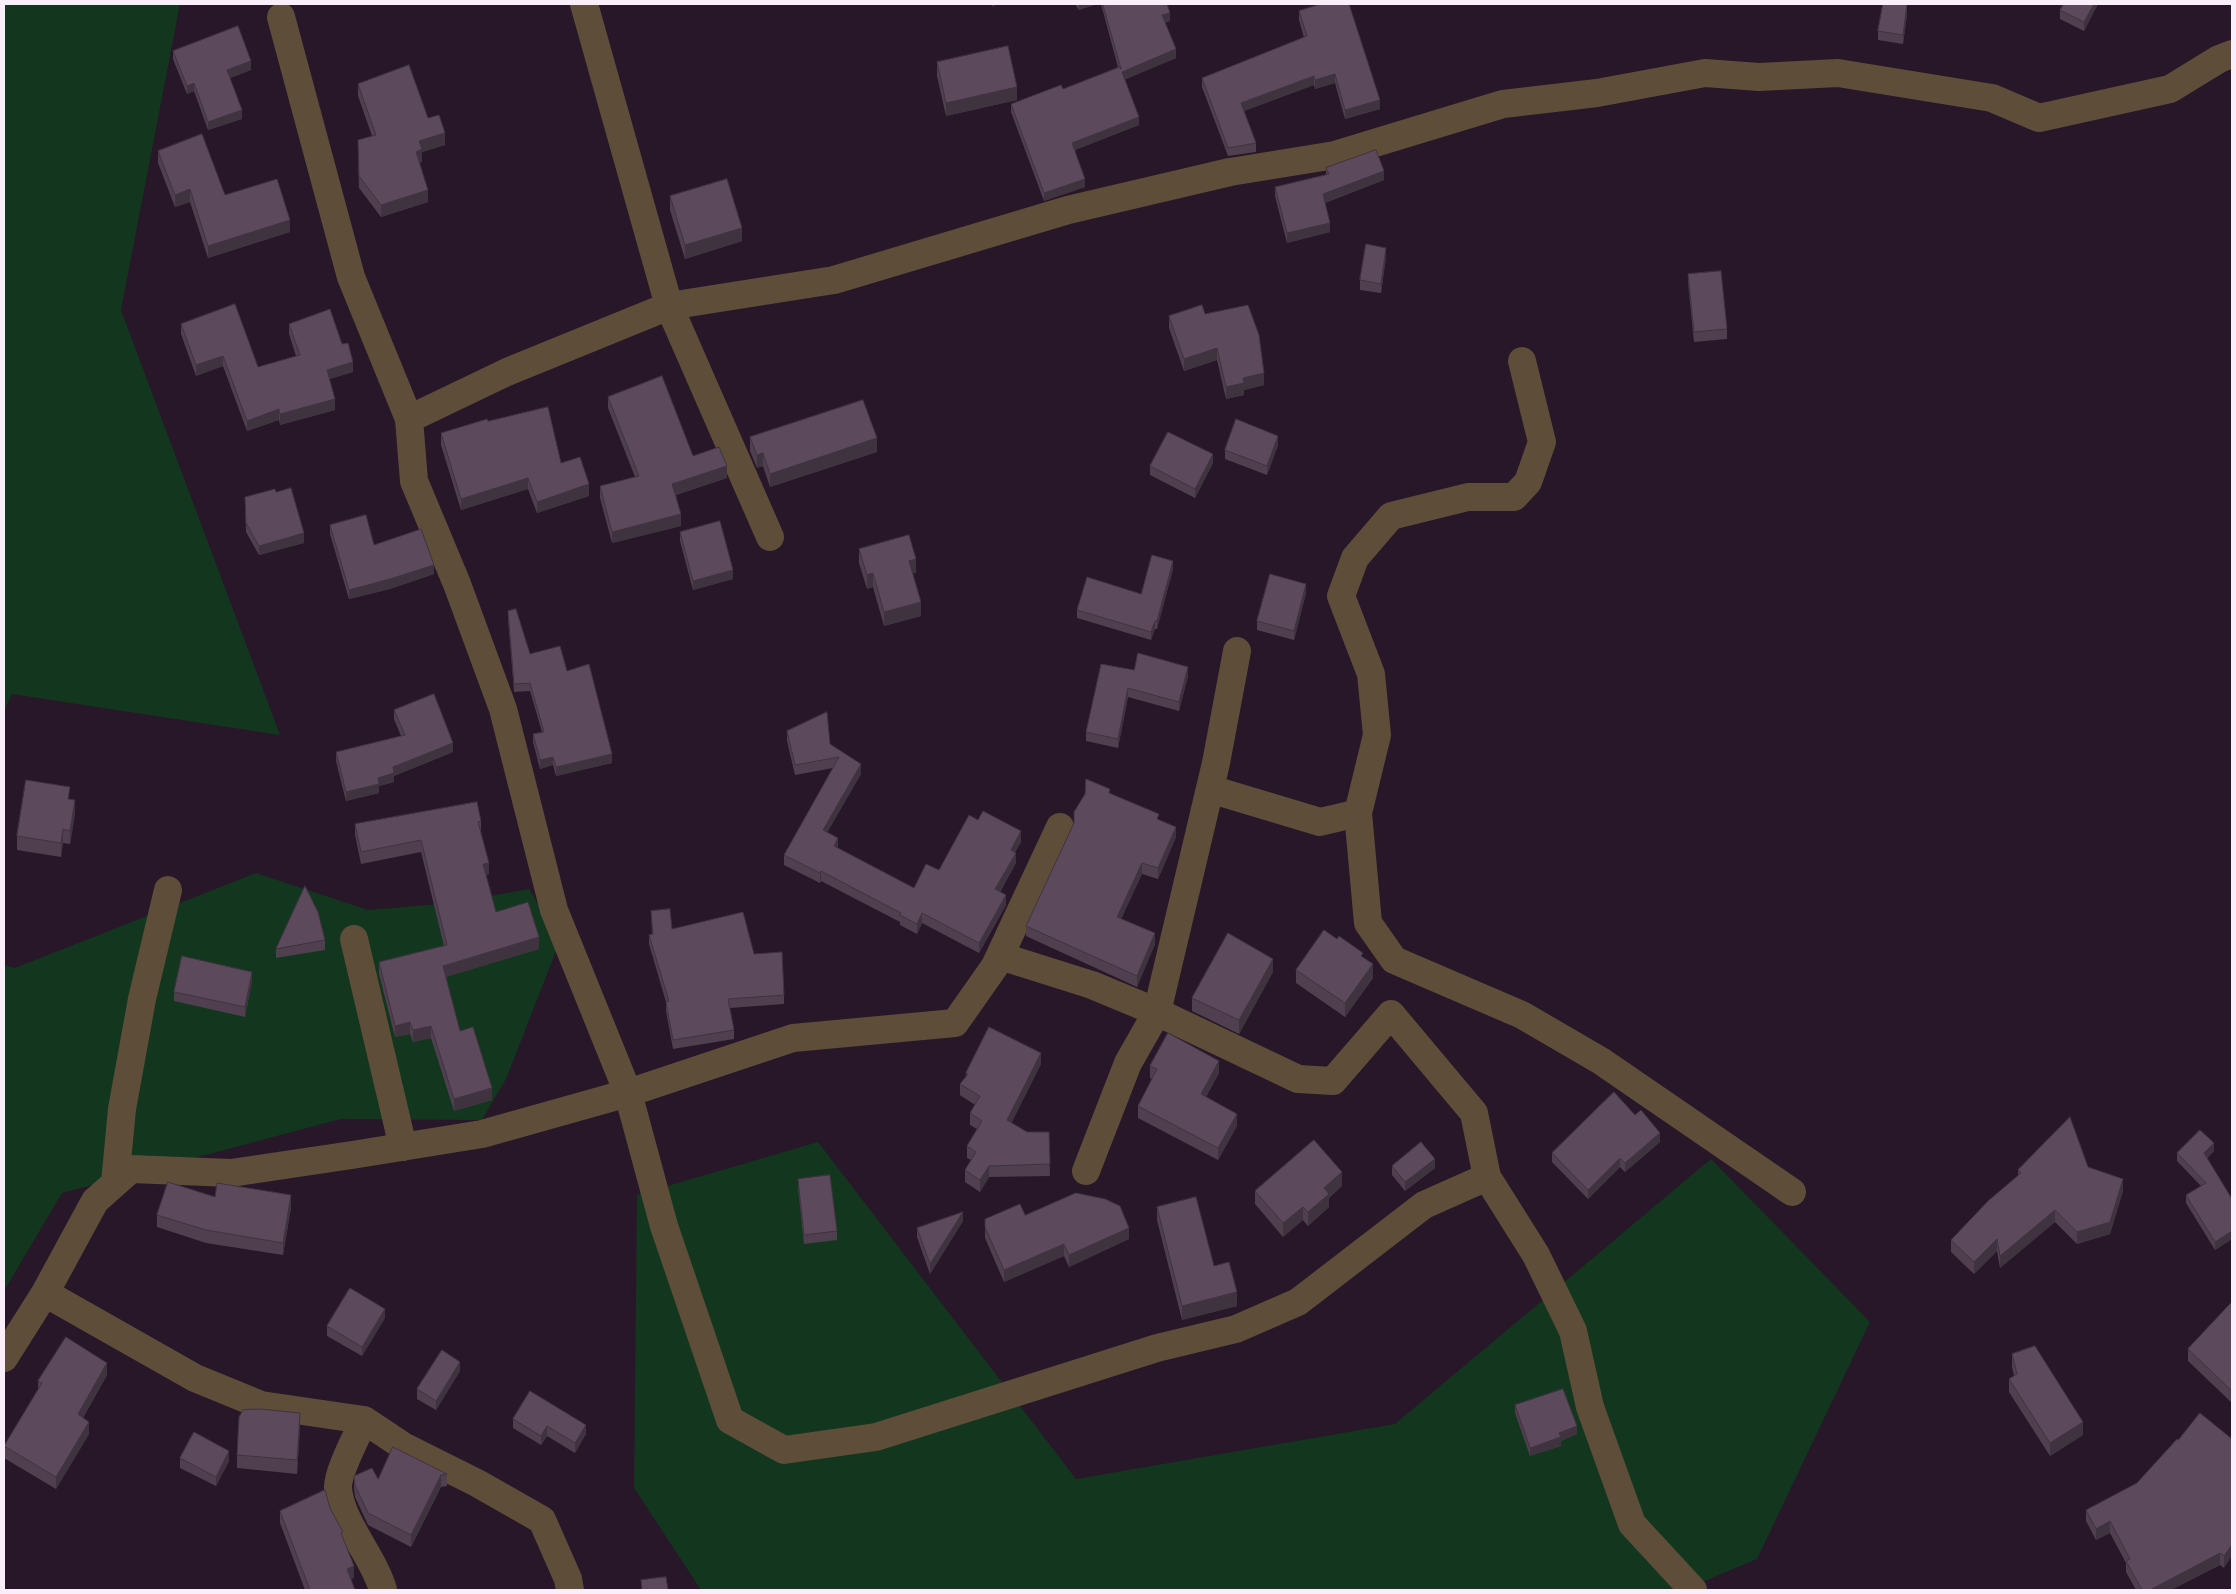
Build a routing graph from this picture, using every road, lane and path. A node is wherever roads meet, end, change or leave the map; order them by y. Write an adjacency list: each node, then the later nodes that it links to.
1 (584, 4): 4 (street)
2 (281, 17): 6 (street)
3 (2232, 54): 4 (street)
4 (668, 306): 6 (street); 7 (street)
5 (1522, 361): 10 (street)
6 (409, 419): 16 (street)
7 (770, 537)
8 (1237, 652): 9 (street)
9 (1210, 789): 10 (street); 15 (street)
10 (1358, 813): 21 (street)
11 (1060, 827): 14 (street)
12 (168, 890): 20 (street)
13 (354, 939): 17 (street)
14 (1000, 956): 15 (street); 16 (street)
15 (1157, 1012): 18 (street); 19 (street)
16 (628, 1093): 17 (street); 19 (street)
17 (403, 1147): 20 (street)
18 (1086, 1171)
19 (1487, 1177): 27 (street)
20 (115, 1183): 22 (street)
21 (1792, 1192)
22 (45, 1293): 23 (street); 24 (street)
23 (4, 1358)
24 (364, 1420): 25 (street); 26 (street)
25 (383, 1590)
26 (570, 1590)
27 (1693, 1590)

